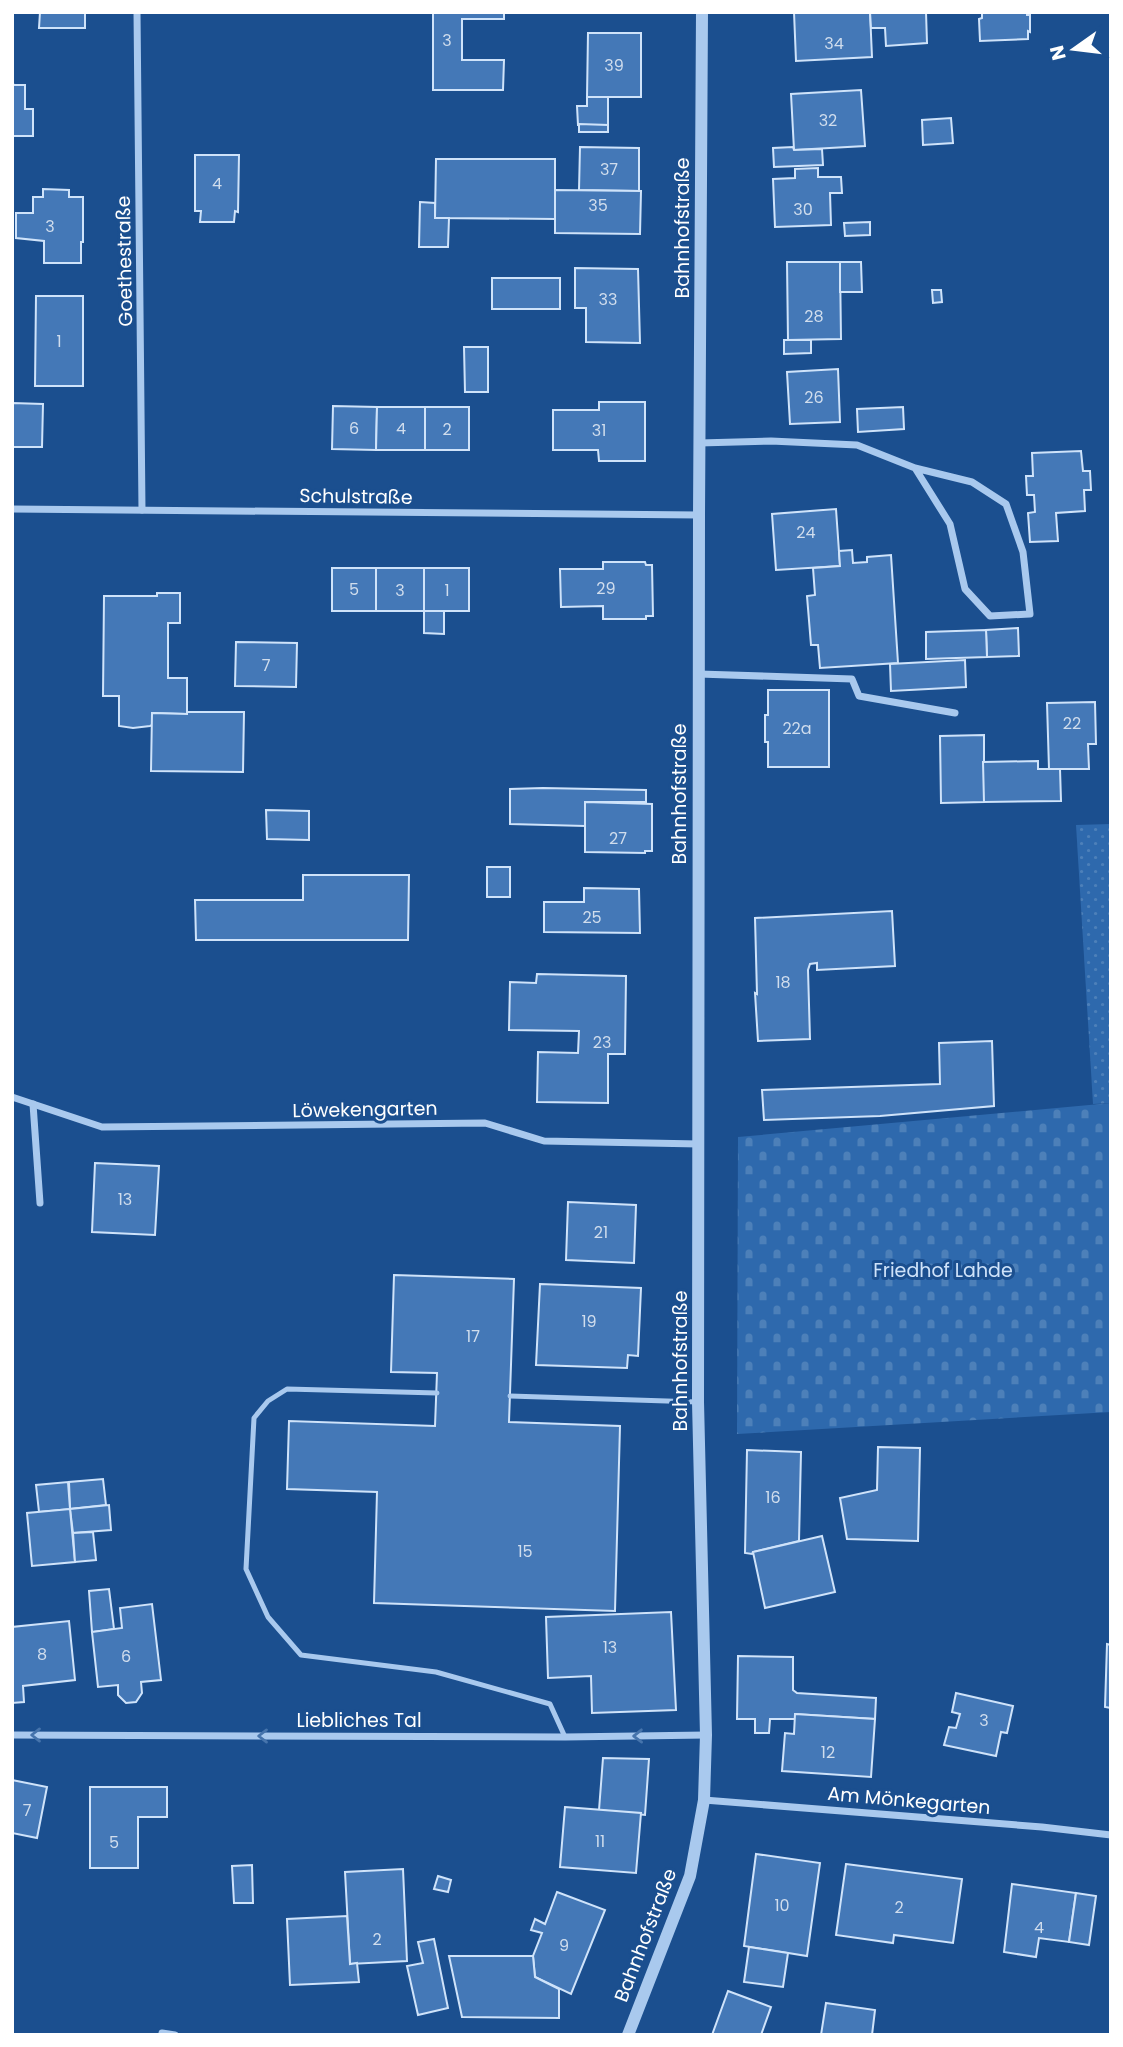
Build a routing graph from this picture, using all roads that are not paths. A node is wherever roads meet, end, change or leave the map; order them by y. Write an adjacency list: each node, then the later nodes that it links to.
1 (137, 12): 6 (street, Goethestraße)
2 (702, 12): 3 (street, Bahnhofstraße)
3 (699, 443): 4 (street); 7 (street, Bahnhofstraße)
4 (915, 468): 4 (street)
5 (12, 509): 6 (street, Schulstraße)
6 (142, 510): 7 (street, Schulstraße)
7 (699, 515): 8 (street, Bahnhofstraße)
8 (699, 674): 9 (street); 12 (street, Bahnhofstraße)
9 (956, 713)
10 (12, 1097): 11 (street, Löwekengarten)
11 (33, 1104): 12 (street, Löwekengarten); 13 (street)
12 (699, 1144): 16 (street, Bahnhofstraße)
13 (40, 1203)
14 (437, 1393): 19 (lane)
15 (510, 1396): 16 (lane)
16 (698, 1402): 18 (street, Bahnhofstraße)
17 (12, 1735): 19 (street, Liebliches Tal, one-way to 17)
18 (706, 1735): 19 (street, Liebliches Tal, one-way to 19); 20 (street, Bahnhofstraße)
19 (565, 1737)
20 (704, 1800): 21 (street, Am Mönkegarten); 24 (street, Bahnhofstraße)
21 (1111, 1835)
22 (162, 2033): 23 (street)
23 (176, 2035)
24 (628, 2035)

